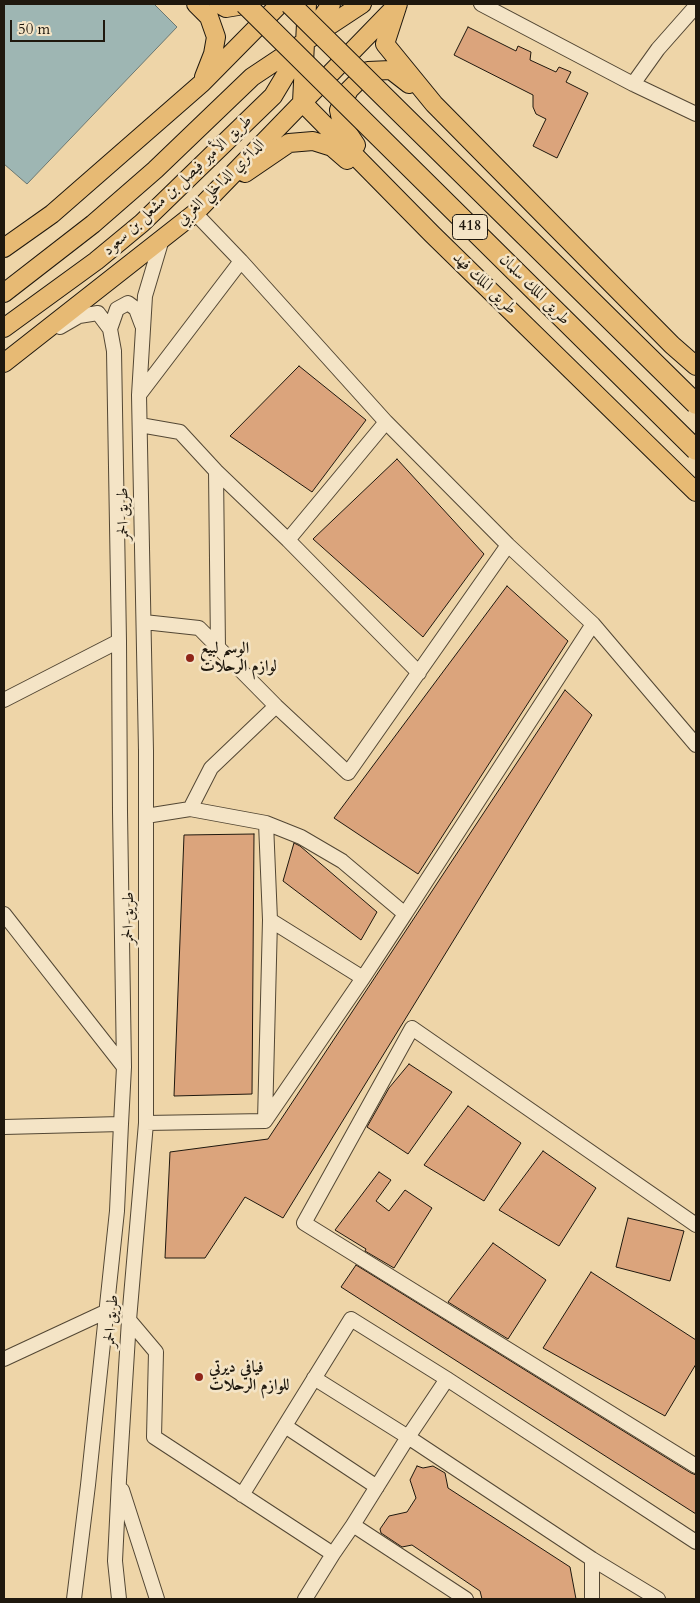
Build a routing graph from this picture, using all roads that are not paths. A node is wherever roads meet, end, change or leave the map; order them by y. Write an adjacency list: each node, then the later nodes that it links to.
1 (196, 4): 14 (main road)
2 (219, 4): 3 (main road)
3 (241, 4)
4 (245, 4): 36 (highway, طريق الملك سلمان / 418, bridge)
5 (280, 4): 14 (main road)
6 (290, 4): 33 (highway, طريق الملك سلمان / 418, bridge)
7 (306, 4): 13 (main road)
8 (331, 4): 13 (main road, طريق الأمير فيصل بن مشعل بن سعود)
9 (362, 4): 13 (main road, طريق الأمير فيصل بن مشعل بن سعود)
10 (398, 4): 16 (main road, الدائري الداخلي الغربي); 17 (main road)
11 (482, 4): 15 (street)
12 (696, 6): 15 (street)
13 (306, 41): 16 (main road); 24 (main road, طريق الأمير فيصل بن مشعل بن سعود); 25 (main road, طريق الأمير فيصل بن مشعل بن سعود)
14 (202, 83): 22 (main road)
15 (633, 84): 18 (street)
16 (302, 102): 19 (main road, الدائري الداخلي الغربي); 20 (main road, طريق الملك فهد)
17 (434, 104): 20 (main road); 31 (main road)
18 (696, 114)
19 (200, 208): 20 (main road); 21 (main road, الدائري الداخلي الغربي); 23 (street)
20 (432, 234): 38 (main road, طريق الملك فهد)
21 (162, 239): 27 (street, طريق الحمر); 28 (main road, الدائري الداخلي الغربي)
22 (4, 248)
23 (241, 262): 32 (street); 34 (street)
24 (4, 293)
25 (4, 328)
26 (110, 328): 27 (street); 28 (street); 43 (street, طريق الحمر)
27 (143, 328): 32 (street, طريق الحمر)
28 (24, 346): 29 (main road); 30 (main road, الدائري الداخلي الغربي)
29 (4, 358)
30 (4, 363)
31 (696, 366)
32 (139, 395): 35 (street, طريق الحمر)
33 (696, 404)
34 (386, 422): 39 (street); 40 (street)
35 (140, 425): 37 (street); 41 (street, طريق الحمر)
36 (696, 450)
37 (216, 472): 39 (street); 44 (street)
38 (696, 492)
39 (288, 540): 45 (street)
40 (508, 545): 42 (street); 45 (street)
41 (144, 622): 44 (street); 50 (street, طريق الحمر)
42 (593, 624): 48 (street); 53 (street)
43 (119, 641): 46 (street); 56 (street, طريق الحمر)
44 (218, 649): 47 (street)
45 (419, 673): 47 (street)
46 (4, 700)
47 (276, 706): 49 (street)
48 (696, 745)
49 (190, 809): 50 (street); 51 (street)
50 (146, 816): 58 (street, طريق الحمر)
51 (266, 823): 53 (street); 54 (street)
52 (4, 914): 56 (street)
53 (405, 914): 55 (street)
54 (270, 920): 55 (street); 57 (street)
55 (363, 978): 57 (street)
56 (124, 1067): 59 (street, طريق الحمر)
57 (265, 1122): 58 (street)
58 (146, 1123): 63 (street, طريق الحمر)
59 (122, 1124): 60 (street); 62 (street, طريق الحمر)
60 (4, 1127)
61 (696, 1225): 69 (street)
62 (105, 1312): 64 (street); 77 (street, طريق الحمر)
63 (129, 1320): 70 (street, طريق الحمر); 72 (street)
64 (4, 1359)
65 (314, 1378): 66 (street); 67 (street); 68 (street)
66 (447, 1378): 68 (street); 74 (street)
67 (285, 1426): 71 (street); 72 (street)
68 (408, 1437): 71 (street); 76 (street)
69 (696, 1466)
70 (119, 1480): 78 (street, طريق الحمر); 79 (street)
71 (377, 1487): 73 (street)
72 (242, 1495): 75 (street)
73 (352, 1525): 75 (street); 81 (street)
74 (696, 1542)
75 (333, 1554): 80 (street)
76 (592, 1558): 82 (street); 83 (street)
77 (74, 1599)
78 (119, 1599)
79 (157, 1599)
80 (305, 1599)
81 (466, 1599)
82 (592, 1599)
83 (658, 1599)

